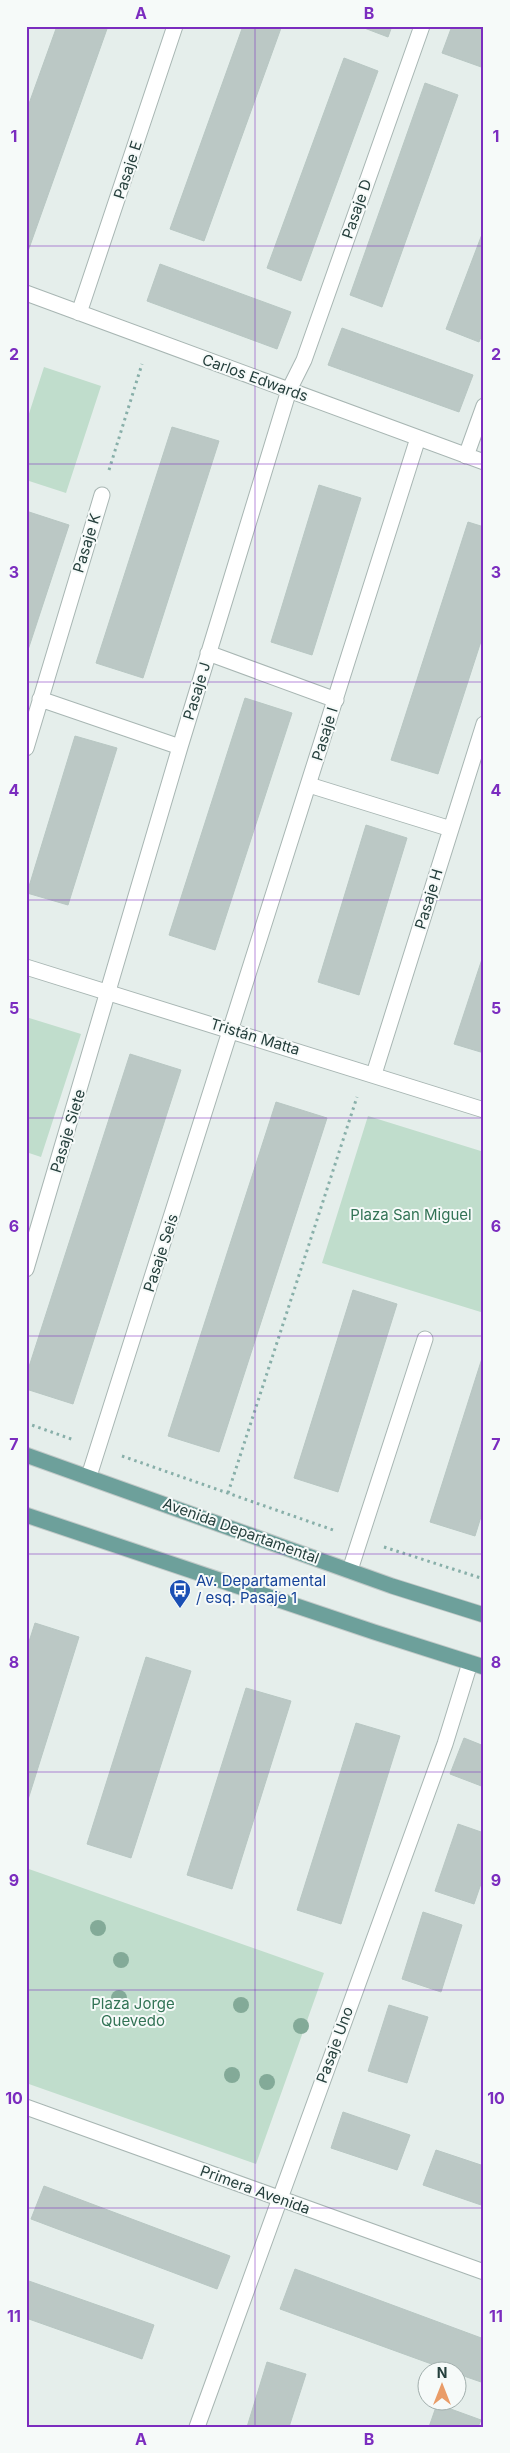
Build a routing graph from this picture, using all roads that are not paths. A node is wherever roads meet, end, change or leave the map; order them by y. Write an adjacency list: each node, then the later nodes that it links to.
1 (175, 26): 4 (street, Pasaje E)
2 (422, 26): 5 (street, Pasaje D)
3 (27, 298): 4 (street, Carlos Edwards)
4 (79, 313): 5 (street, Carlos Edwards)
5 (289, 390): 7 (street, Carlos Edwards); 11 (street, Pasaje J)
6 (484, 406): 8 (street)
7 (418, 438): 8 (street, Carlos Edwards); 13 (street, Pasaje I)
8 (466, 456): 9 (street, Carlos Edwards)
9 (484, 462)
10 (102, 495): 12 (street, Pasaje K)
11 (208, 653): 13 (street); 16 (street, Pasaje J)
12 (40, 698): 16 (street); 17 (street, Pasaje K)
13 (336, 700): 18 (street, Pasaje I)
14 (484, 724): 15 (street, Pasaje H)
15 (481, 743): 19 (street, Pasaje H)
16 (180, 747): 21 (street, Pasaje J)
17 (26, 748)
18 (309, 785): 19 (street); 22 (street, Pasaje I)
19 (451, 829): 23 (street, Pasaje H)
20 (26, 967): 21 (street, Tristán Matta)
21 (109, 993): 22 (street, Tristán Matta); 25 (street, Pasaje Siete)
22 (233, 1030): 23 (street, Tristán Matta); 28 (street, Pasaje Seis)
23 (370, 1073): 24 (street, Tristán Matta)
24 (484, 1110)
25 (26, 1269)
26 (425, 1339): 30 (street)
27 (26, 1455): 28 (main road, Avenida Departamental)
28 (90, 1476): 30 (main road, Avenida Departamental)
29 (27, 1516): 32 (main road)
30 (350, 1570): 31 (main road, Avenida Departamental)
31 (484, 1615)
32 (477, 1665): 34 (street, Pasaje Uno)
33 (26, 2107): 34 (street, Primera Avenida)
34 (280, 2198): 35 (street, Primera Avenida); 36 (street, Pasaje Uno)
35 (484, 2272)
36 (197, 2427)

